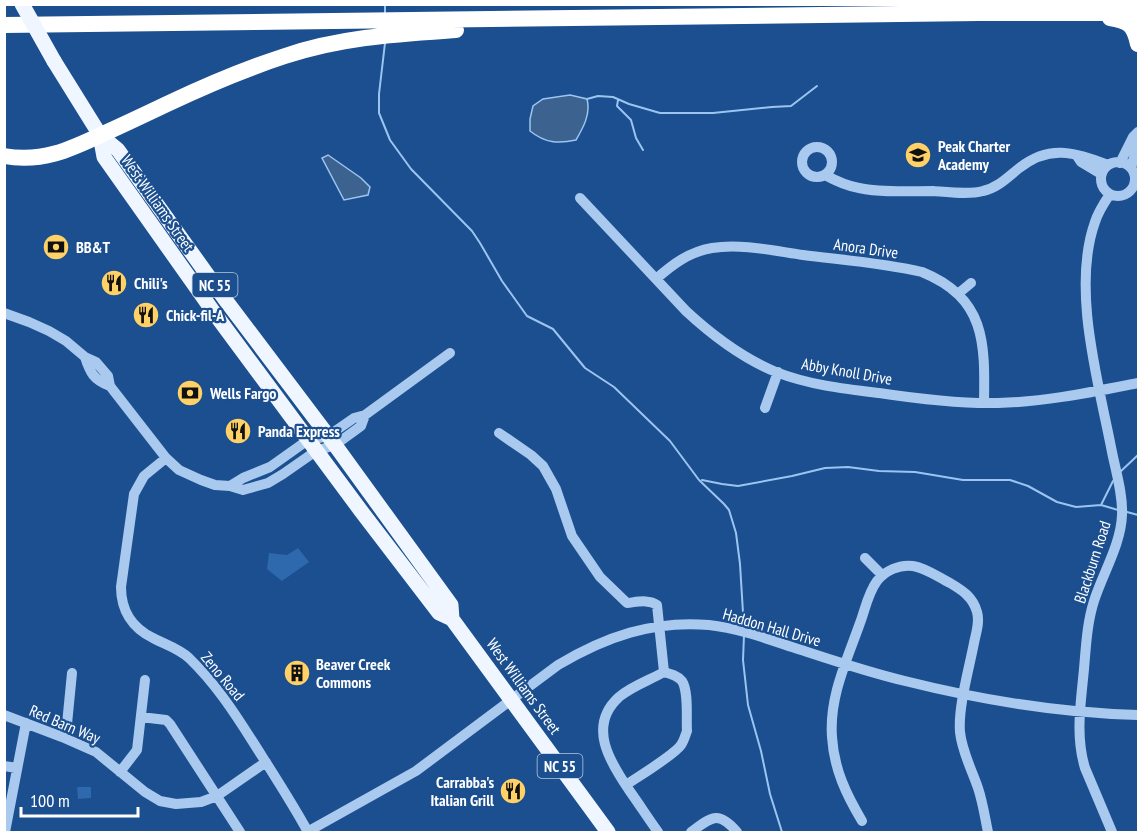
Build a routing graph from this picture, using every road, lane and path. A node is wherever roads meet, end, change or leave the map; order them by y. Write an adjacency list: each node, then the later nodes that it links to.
1 (22, 4): 10 (main road, NC 55, bridge)
2 (1105, 4): 3 (highway)
3 (980, 13): 4 (highway); 6 (highway)
4 (1082, 13): 5 (highway); 8 (highway)
5 (1138, 14)
6 (615, 18): 7 (highway); 10 (highway)
7 (4, 24)
8 (1138, 44)
9 (1138, 132): 14 (street)
10 (100, 135): 12 (highway); 30 (main road, West Williams Street / NC 55); 31 (main road, West Williams Street / NC 55)
11 (1138, 144): 14 (street)
12 (4, 156)
13 (1105, 170): 14 (street); 15 (street); 17 (street)
14 (1131, 170): 16 (street)
15 (828, 172)
16 (1135, 188): 17 (street)
17 (1110, 194): 26 (street, Blackburn Road)
18 (580, 198): 19 (street, Abby Knoll Drive)
19 (656, 279): 21 (street, Anora Drive); 24 (street, Abby Knoll Drive)
20 (971, 283): 21 (street)
21 (959, 293): 27 (street, Anora Drive)
22 (4, 313): 32 (street)
23 (450, 353): 30 (street)
24 (778, 372): 27 (street, Abby Knoll Drive); 28 (street)
25 (1138, 382): 26 (street, Abby Knoll Drive)
26 (1100, 391): 27 (street, Abby Knoll Drive); 43 (street, Blackburn Road)
27 (984, 403)
28 (765, 408)
29 (499, 433): 36 (street)
30 (331, 441): 31 (street); 35 (main road, West Williams Street / NC 55)
31 (312, 446): 32 (street); 35 (main road, West Williams Street / NC 55)
32 (166, 458): 49 (street, Zeno Road)
33 (865, 558): 34 (street)
34 (882, 575): 37 (street); 41 (street)
35 (452, 619): 42 (main road, West Williams Street / NC 55)
36 (659, 627): 37 (street, Haddon Hall Drive); 39 (street); 42 (street, Haddon Hall Drive)
37 (845, 665): 41 (street, Haddon Hall Drive); 55 (street)
38 (72, 672): 48 (street)
39 (664, 672): 53 (street); 53 (street)
40 (145, 680): 46 (street)
41 (964, 695): 43 (street, Haddon Hall Drive); 63 (street)
42 (512, 699): 58 (street, Haddon Hall Drive); 59 (main road, West Williams Street / NC 55)
43 (1080, 711): 45 (street, Haddon Hall Drive); 64 (street, Blackburn Road)
44 (4, 715): 47 (street, Red Barn Way)
45 (1138, 715)
46 (141, 717): 52 (street); 54 (street)
47 (26, 723): 48 (street, Red Barn Way); 51 (street)
48 (62, 737): 52 (street, Red Barn Way)
49 (266, 762): 54 (street, Red Barn Way); 58 (street, Zeno Road)
50 (4, 766): 51 (street)
51 (17, 768): 56 (street)
52 (120, 772): 54 (street, Red Barn Way)
53 (626, 785): 60 (street)
54 (217, 796): 57 (street)
55 (862, 821)
56 (5, 832)
57 (240, 832)
58 (308, 832)
59 (608, 832)
60 (658, 832)
61 (691, 832): 62 (street)
62 (737, 832)
63 (988, 832)
64 (1112, 832)

